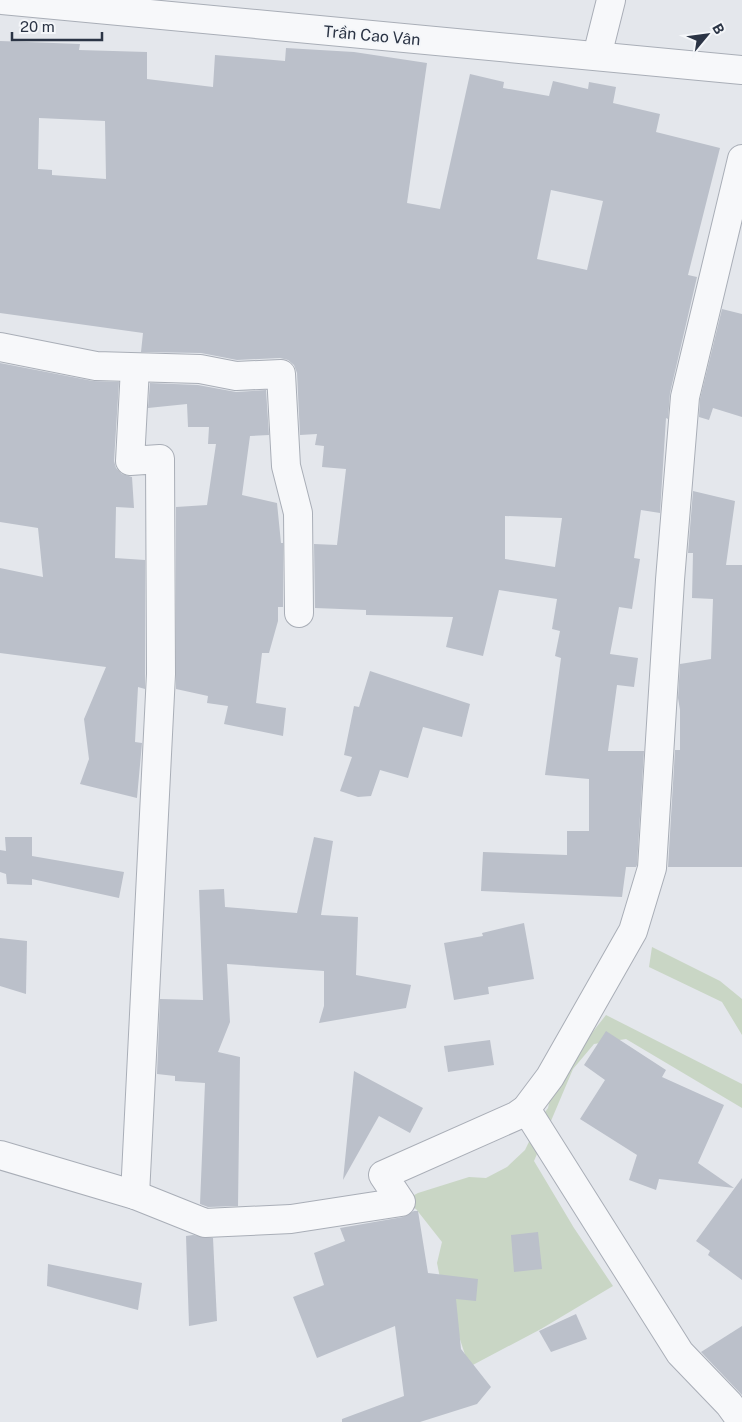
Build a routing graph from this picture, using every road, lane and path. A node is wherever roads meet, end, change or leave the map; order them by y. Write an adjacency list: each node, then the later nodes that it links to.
1 (2, 0): 3 (street, Trần Cao Vân)
2 (611, 0): 3 (street)
3 (597, 56): 4 (street, Trần Cao Vân)
4 (742, 70)
5 (742, 159): 9 (street)
6 (0, 347): 7 (street)
7 (135, 368): 8 (street); 11 (street)
8 (299, 613)
9 (526, 1109): 11 (street); 12 (street)
10 (0, 1155): 11 (street)
11 (135, 1195)
12 (742, 1422)

